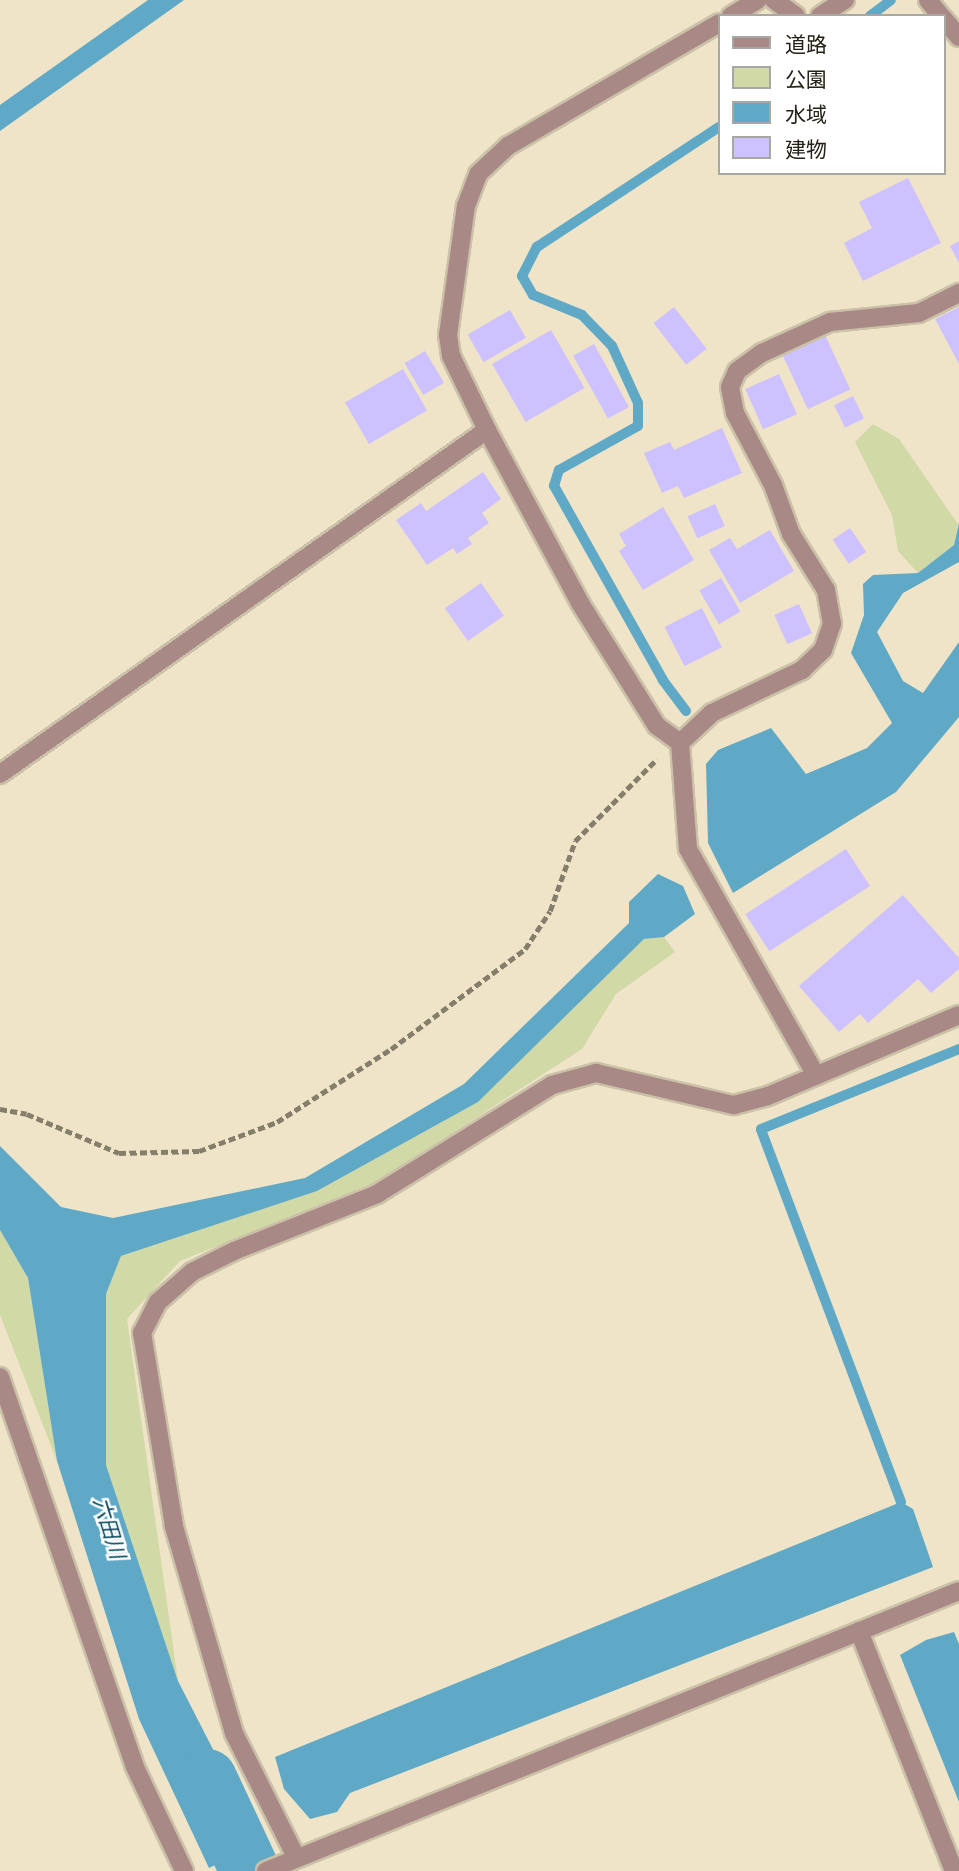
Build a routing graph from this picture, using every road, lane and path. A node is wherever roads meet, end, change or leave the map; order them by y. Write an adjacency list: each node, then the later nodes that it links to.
1 (758, 0): 5 (street)
2 (774, 0): 6 (street)
3 (845, 0): 7 (street)
4 (928, 0): 8 (street)
5 (734, 14)
6 (793, 14)
7 (823, 14)
8 (940, 14)
9 (945, 21): 11 (street)
10 (718, 24): 13 (street)
11 (959, 37)
12 (959, 293): 14 (street)
13 (487, 430): 14 (street); 15 (street)
14 (680, 743): 17 (street); 18 (path)
15 (0, 774)
16 (959, 1014): 17 (street)
17 (816, 1075): 22 (street)
18 (0, 1109)
19 (0, 1377): 23 (street)
20 (959, 1591): 21 (street)
21 (859, 1631): 22 (street); 25 (street)
22 (296, 1857): 24 (street)
23 (184, 1871)
24 (266, 1871)
25 (954, 1871)

